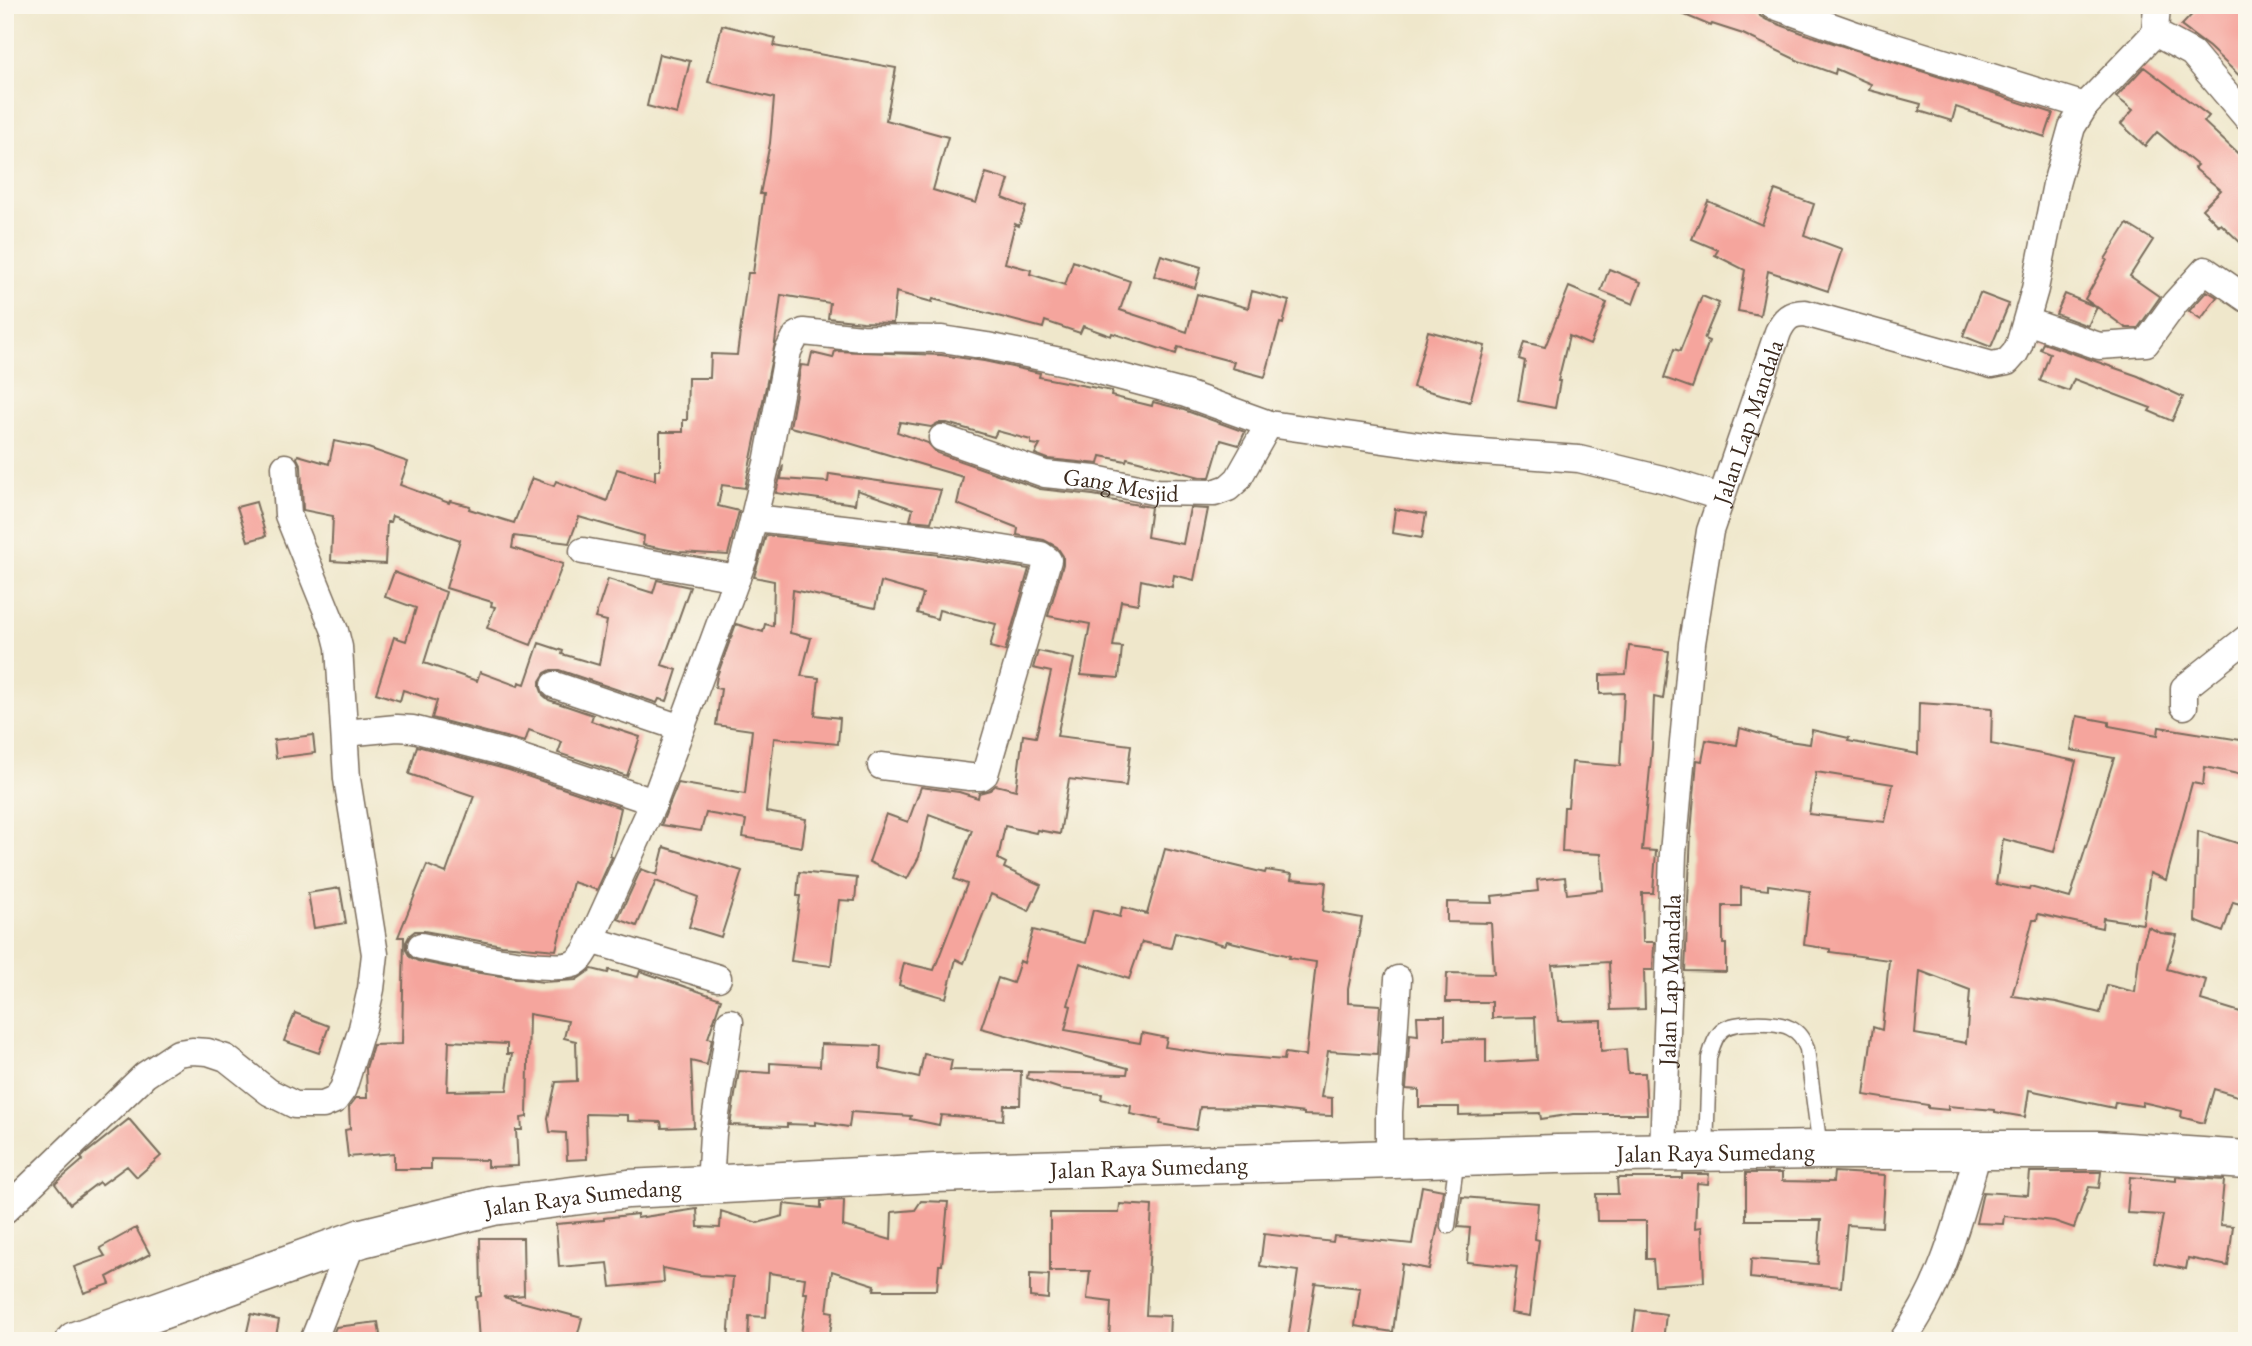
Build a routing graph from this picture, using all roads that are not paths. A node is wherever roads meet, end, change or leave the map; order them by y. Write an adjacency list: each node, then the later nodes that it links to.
1 (1772, 5): 4 (street)
2 (2157, 5): 3 (street)
3 (2155, 33): 4 (street, Jalan Lap Mandala); 5 (street)
4 (2085, 106): 7 (street, Jalan Lap Mandala)
5 (2247, 118)
6 (2247, 299): 7 (street)
7 (2027, 321): 11 (street, Jalan Lap Mandala)
8 (1269, 424): 9 (street, Gang Mesjid); 11 (street); 12 (street)
9 (942, 438)
10 (285, 467): 19 (street)
11 (1720, 497): 30 (street, Jalan Lap Mandala)
12 (754, 517): 14 (street); 20 (street)
13 (583, 551): 14 (street)
14 (737, 578): 18 (street)
15 (2247, 638): 17 (street)
16 (555, 684): 18 (street)
17 (2183, 706)
18 (681, 728): 21 (street)
19 (345, 733): 21 (street); 35 (street)
20 (881, 766)
21 (654, 802): 22 (street)
22 (591, 940): 23 (street); 24 (street)
23 (421, 946)
24 (718, 978)
25 (1398, 979): 32 (street)
26 (730, 1022): 34 (street)
27 (1979, 1149): 28 (highway, Jalan Raya Sumedang); 33 (highway, Jalan Raya Sumedang); 40 (street)
28 (1820, 1150): 29 (highway, Jalan Raya Sumedang); 29 (lane)
29 (1706, 1152): 30 (highway, Jalan Raya Sumedang)
30 (1663, 1153): 31 (highway, Jalan Raya Sumedang)
31 (1457, 1157): 32 (highway, Jalan Raya Sumedang); 36 (lane)
32 (1389, 1160): 34 (highway, Jalan Raya Sumedang)
33 (2247, 1160)
34 (710, 1185): 37 (highway, Jalan Raya Sumedang)
35 (5, 1210)
36 (1448, 1226)
37 (353, 1241): 38 (highway, Jalan Raya Sumedang); 39 (street)
38 (75, 1341)
39 (313, 1341)
40 (1902, 1341)

